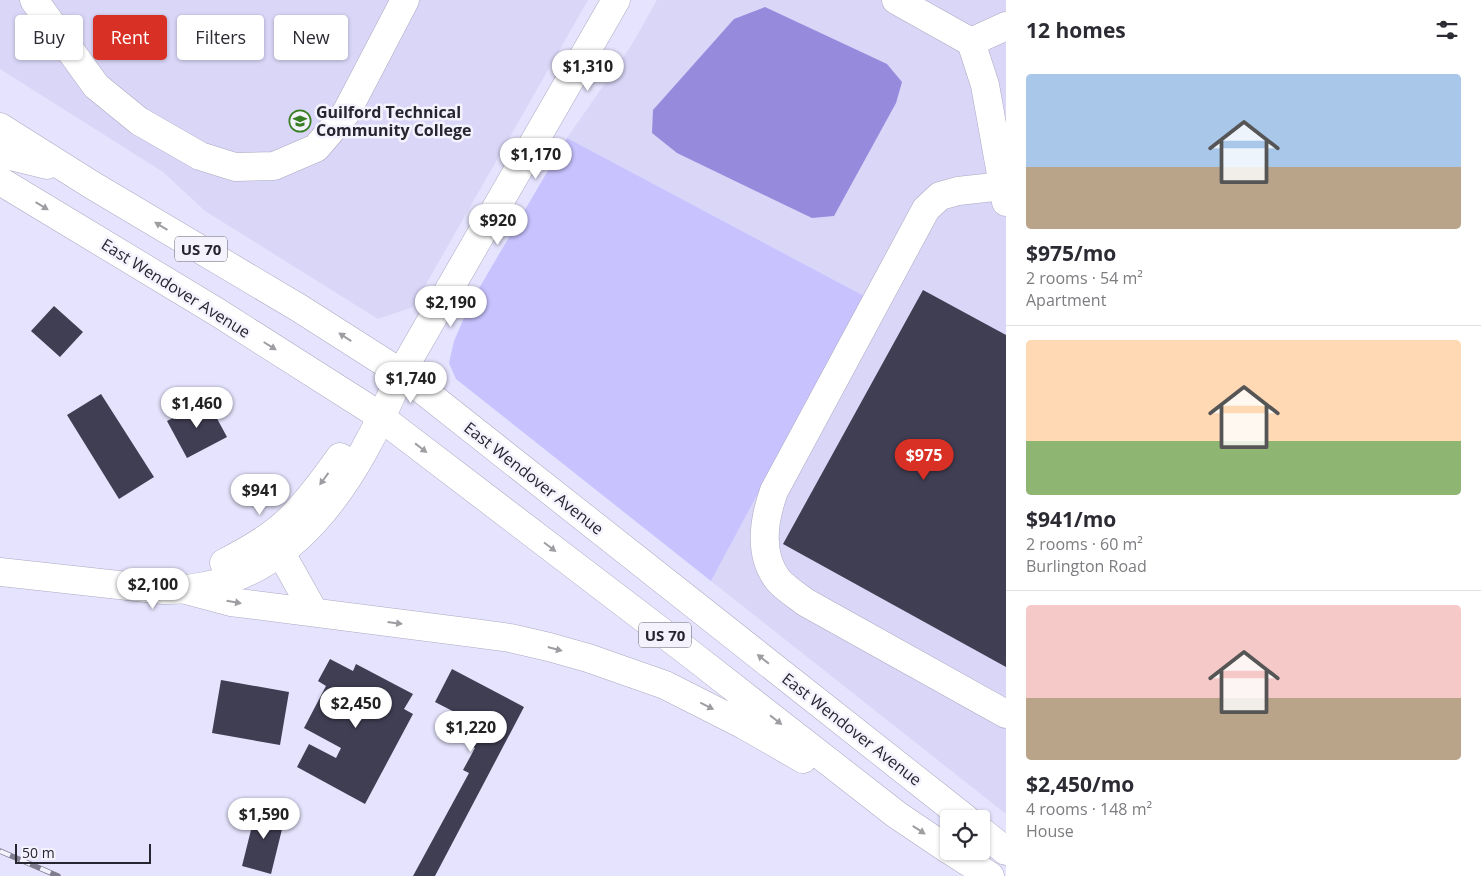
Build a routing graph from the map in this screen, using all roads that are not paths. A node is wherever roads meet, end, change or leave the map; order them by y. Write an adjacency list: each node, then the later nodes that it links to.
1 (34, 0): 2 (main road)
2 (405, 0)
3 (616, 0): 12 (main road)
4 (896, 0): 6 (main road)
5 (1006, 26): 6 (main road)
6 (971, 42): 11 (main road)
7 (0, 127): 9 (main road, East Wendover Avenue / US 70)
8 (0, 151): 9 (main road)
9 (70, 171): 12 (main road, East Wendover Avenue / US 70, one-way to 9)
10 (0, 181): 13 (main road, East Wendover Avenue / US 70, one-way to 13)
11 (1004, 194): 19 (main road)
12 (401, 373): 13 (main road); 20 (main road, East Wendover Avenue / US 70, one-way to 12)
13 (376, 414): 14 (main road); 16 (main road, one-way to 16); 21 (main road, East Wendover Avenue / US 70, one-way to 21)
14 (281, 553): 17 (main road); 18 (main road)
15 (0, 572): 16 (main road)
16 (122, 585): 17 (main road)
17 (186, 590): 18 (main road, one-way to 18)
18 (314, 612): 21 (main road, one-way to 21)
19 (1006, 714)
20 (955, 810)
21 (897, 816): 23 (main road, East Wendover Avenue / US 70, one-way to 23)
22 (990, 838): 24 (main road)
23 (940, 844)
24 (1006, 850)
25 (964, 860): 26 (main road, East Wendover Avenue / US 70)
26 (990, 876)

